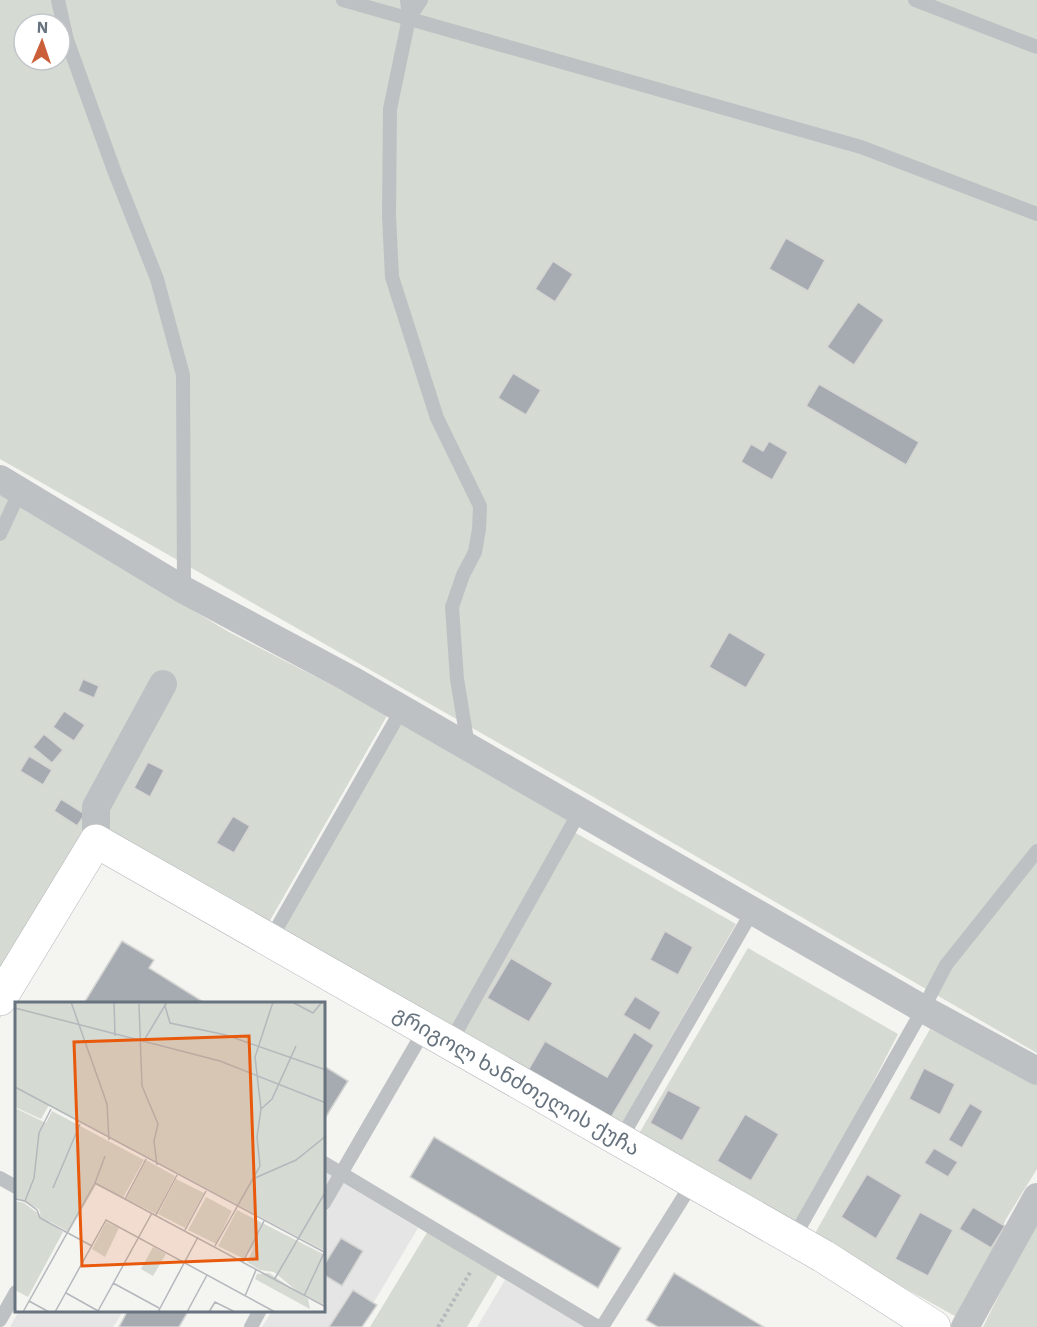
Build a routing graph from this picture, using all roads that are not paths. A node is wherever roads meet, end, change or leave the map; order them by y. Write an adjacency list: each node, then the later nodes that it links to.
1 (58, 0): 11 (lane)
2 (343, 0): 6 (lane)
3 (407, 0): 6 (lane)
4 (421, 0): 6 (lane)
5 (915, 0): 7 (lane)
6 (409, 18): 8 (lane); 14 (lane)
7 (1037, 47)
8 (1037, 214)
9 (10, 485): 10 (lane); 11 (street)
10 (0, 534)
11 (184, 590): 13 (street)
12 (163, 684): 16 (street)
13 (402, 709): 14 (street); 19 (lane)
14 (468, 746): 15 (street)
15 (580, 811): 18 (street); 22 (lane)
16 (96, 841): 19 (street, გრიგოლ ხანძთელის ქუჩა); 20 (street)
17 (1037, 851): 21 (lane)
18 (753, 910): 21 (street); 24 (lane)
19 (270, 940): 22 (street, გრიგოლ ხანძთელის ქუჩა)
20 (0, 999)
21 (923, 1009): 23 (street); 32 (lane)
22 (438, 1036): 24 (street, გრიგოლ ხანძთელის ქუჩა); 26 (lane)
23 (1037, 1071)
24 (620, 1140): 28 (street, გრიგოლ ხანძთელის ქუჩა)
25 (326, 1164): 26 (lane)
26 (341, 1173): 31 (lane); 37 (lane)
27 (0, 1178): 29 (lane)
28 (693, 1182): 32 (street, გრიგოლ ხანძთელის ქუჩა); 37 (lane)
29 (15, 1186)
30 (1037, 1197): 39 (street)
31 (326, 1199)
32 (793, 1239): 38 (street, გრიგოლ ხანძთელის ქუჩა)
33 (15, 1294): 35 (lane)
34 (259, 1312): 36 (lane)
35 (0, 1320)
36 (250, 1327)
37 (600, 1327)
38 (934, 1327)
39 (964, 1327)

